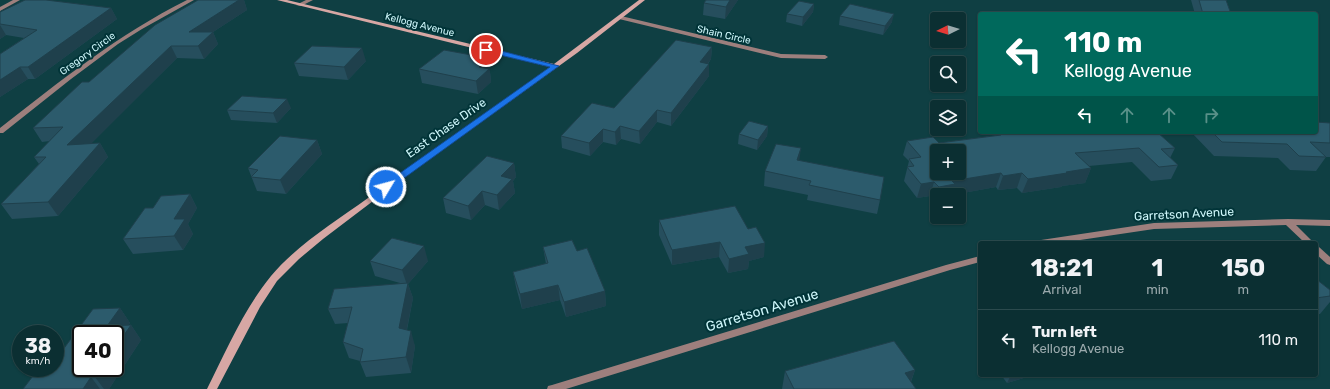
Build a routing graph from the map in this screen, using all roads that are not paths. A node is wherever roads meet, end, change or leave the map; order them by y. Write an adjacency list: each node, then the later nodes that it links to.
1 (17, 0): 7 (street)
2 (192, 0): 11 (street, Gregory Circle)
3 (280, 0): 6 (street, Kellogg Avenue)
4 (310, 0): 6 (street)
5 (642, 0): 8 (street, East Chase Drive)
6 (299, 5): 10 (street, Kellogg Avenue)
7 (0, 9)
8 (620, 18): 9 (street, Shain Circle); 10 (street, East Chase Drive)
9 (825, 57)
10 (555, 66): 19 (street, East Chase Drive)
11 (0, 131)
12 (1288, 222): 13 (street, Garretson Avenue); 14 (street, Garretson Avenue); 15 (street)
13 (1330, 223)
14 (1054, 241)
15 (1308, 241)
16 (1318, 251): 18 (street)
17 (978, 260): 20 (street, Garretson Avenue)
18 (1330, 262)
19 (212, 389)
20 (552, 389)

